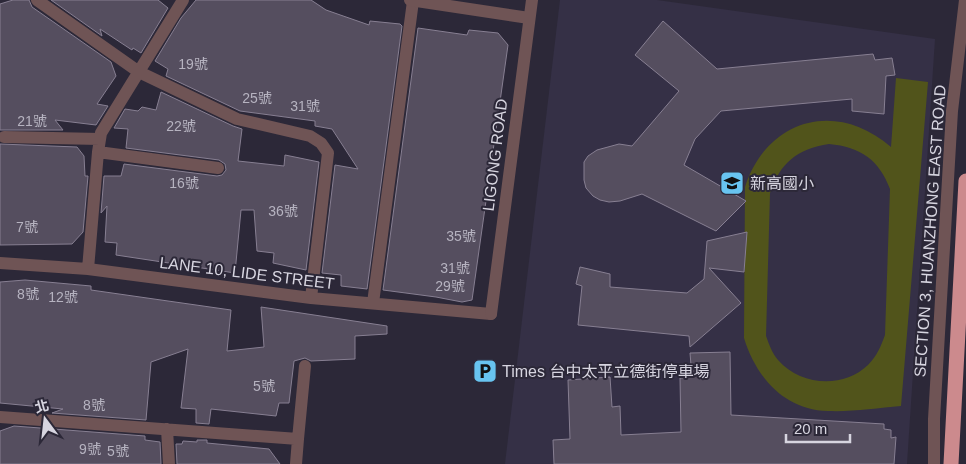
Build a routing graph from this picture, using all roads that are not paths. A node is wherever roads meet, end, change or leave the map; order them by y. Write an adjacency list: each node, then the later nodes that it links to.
1 (37, 0): 7 (street)
2 (183, 0): 7 (street)
3 (412, 0): 6 (street); 16 (street)
4 (532, 0): 6 (street, LIGONG ROAD)
5 (965, 0): 24 (street, SECTION 3, HUANZHONG EAST ROAD)
6 (529, 18): 17 (street, LIGONG ROAD)
7 (139, 72): 9 (street); 15 (street)
8 (4, 136): 9 (street)
9 (100, 138): 10 (street)
10 (98, 152): 11 (street); 14 (street)
11 (218, 168)
12 (966, 181): 25 (highway)
13 (0, 263): 14 (street, LANE 10, LIDE STREET)
14 (88, 269): 15 (street, LANE 10, LIDE STREET)
15 (311, 298): 16 (street, LANE 10, LIDE STREET)
16 (373, 303): 17 (street, LANE 10, LIDE STREET)
17 (491, 314)
18 (305, 366): 21 (street)
19 (0, 416): 20 (street)
20 (167, 429): 21 (street); 22 (street)
21 (298, 439): 23 (street)
22 (169, 464)
23 (296, 464)
24 (934, 464)
25 (951, 464)

